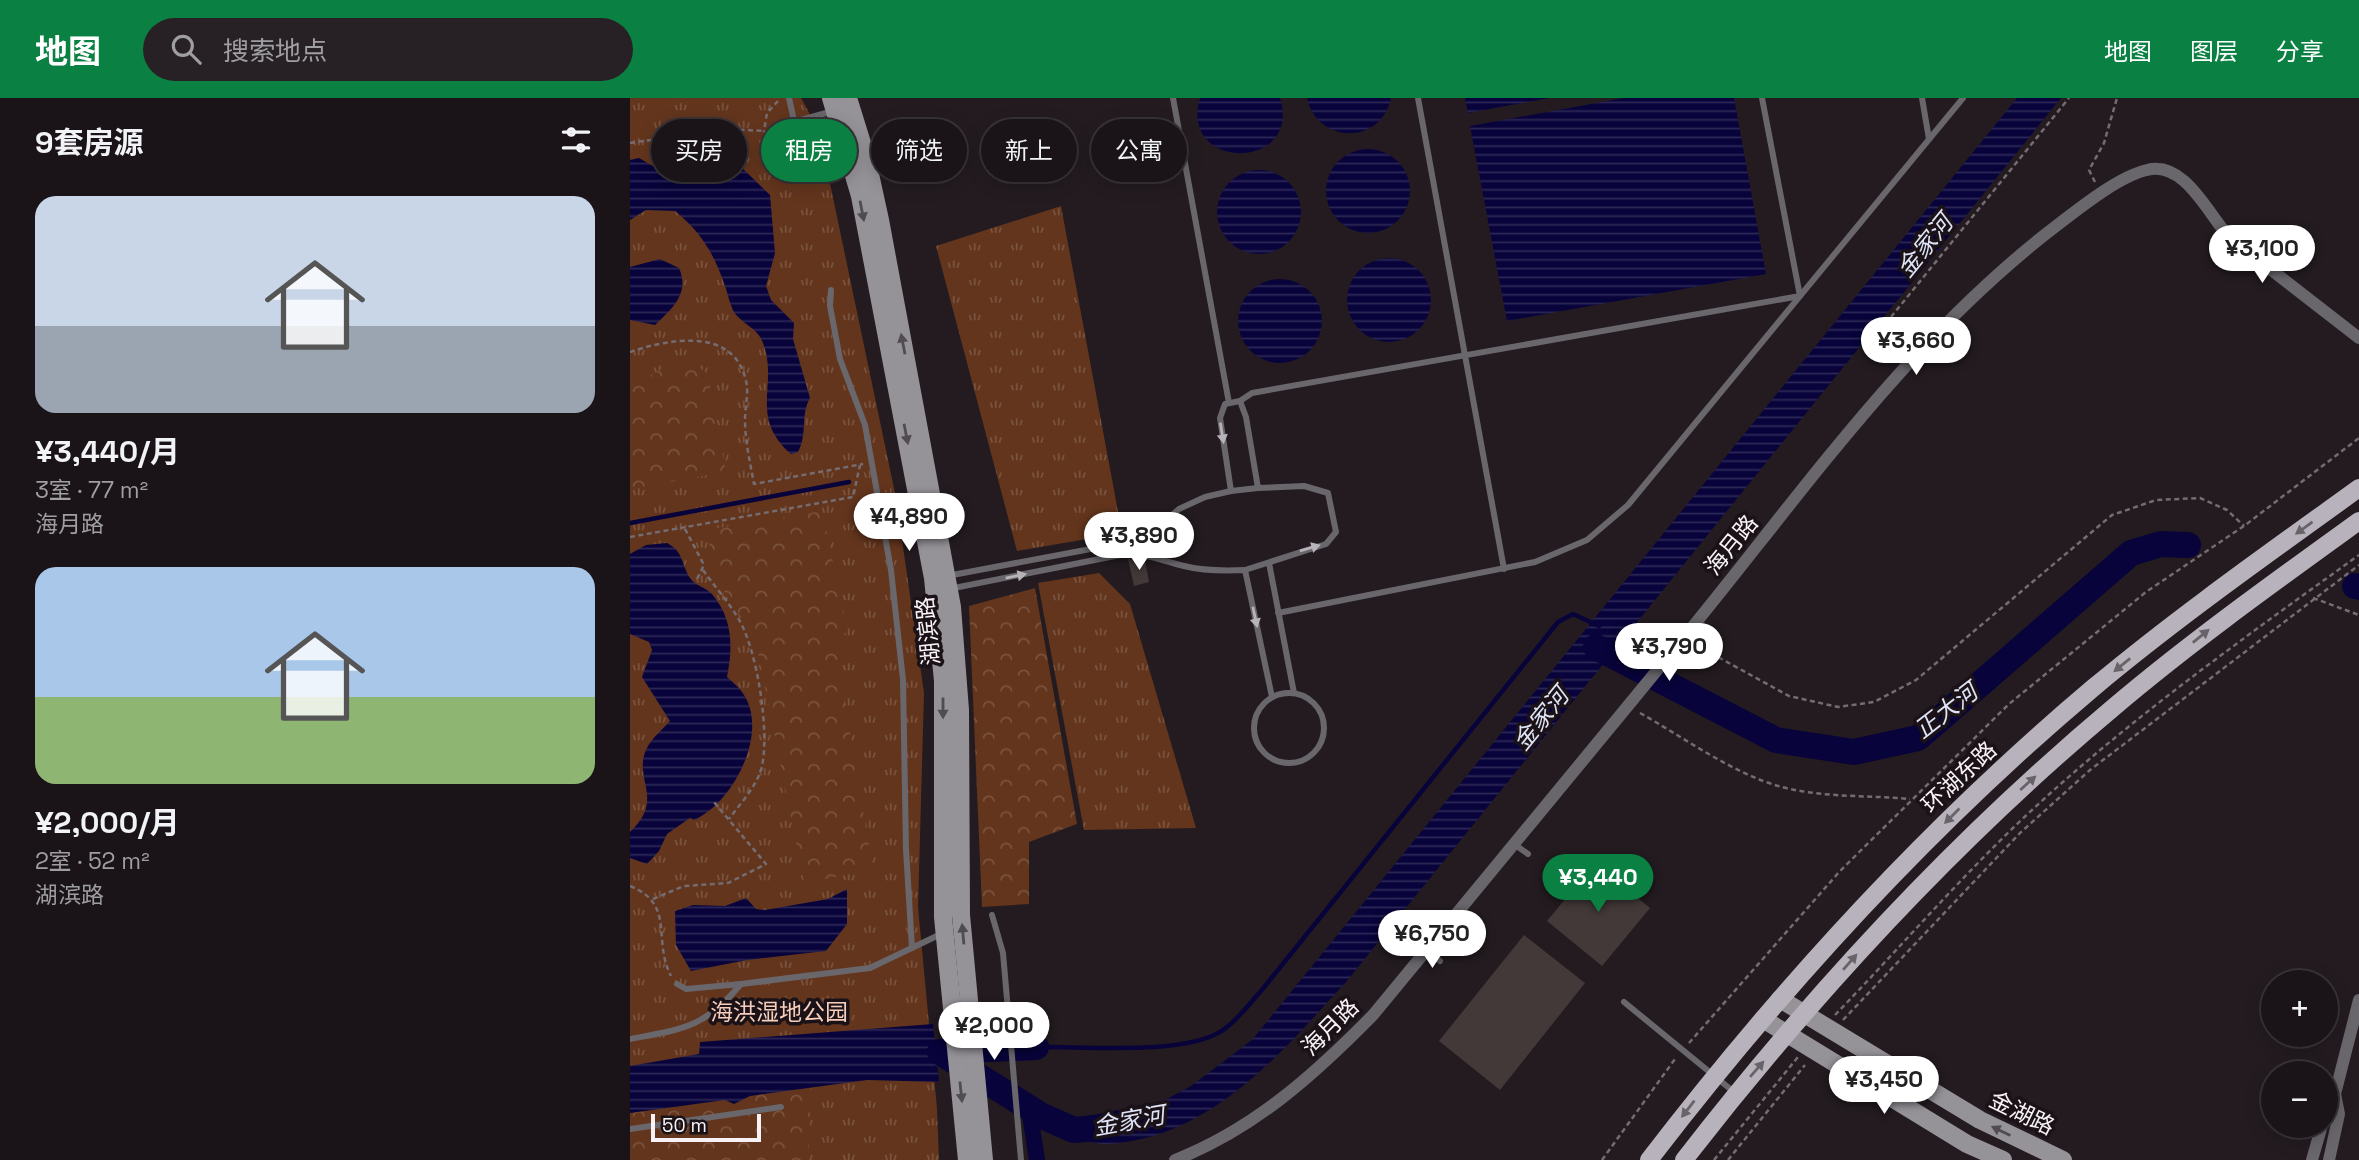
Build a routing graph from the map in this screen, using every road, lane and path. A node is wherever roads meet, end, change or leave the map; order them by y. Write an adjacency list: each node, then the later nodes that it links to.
1 (787, 98): 10 (path); 11 (lane)
2 (1173, 98): 24 (lane)
3 (1418, 98): 22 (lane)
4 (1762, 98): 18 (lane)
5 (1922, 98): 14 (lane)
6 (1963, 98): 14 (lane)
7 (2068, 98): 19 (path)
8 (2118, 98): 16 (path)
9 (838, 102): 12 (lane); 42 (main road, 湖滨路, one-way to 9); 58 (main road, 湖滨路, one-way to 58)
10 (765, 119)
11 (793, 119)
12 (801, 119)
13 (761, 131): 15 (path)
14 (1929, 139): 18 (lane)
15 (630, 143)
16 (2102, 194): 20 (street, 海月路); 46 (street, 海月路)
17 (831, 290): 26 (lane)
18 (1800, 296): 22 (lane); 38 (lane)
19 (1891, 317)
20 (2359, 338)
21 (630, 352): 27 (path)
22 (1466, 355): 23 (lane); 38 (lane)
23 (1240, 401): 24 (lane); 28 (lane)
24 (1229, 403): 30 (lane, one-way to 30)
25 (2359, 438): 32 (path)
26 (873, 462): 27 (path); 59 (lane)
27 (860, 465): 33 (path)
28 (1258, 488): 30 (lane); 36 (lane, one-way to 28)
29 (2359, 488): 64 (main road, 环湖东路, one-way to 64)
30 (1231, 491): 42 (lane)
31 (2359, 521): 67 (main road, one-way to 31)
32 (2244, 526): 46 (path); 50 (path)
33 (684, 528): 34 (path); 39 (path)
34 (630, 537)
35 (2359, 555): 71 (path)
36 (1269, 563): 40 (lane); 44 (lane)
37 (2359, 565): 43 (path)
38 (1504, 569): 44 (lane)
39 (703, 570): 41 (path); 52 (path)
40 (1245, 570): 42 (lane, one-way to 40); 48 (lane, one-way to 48)
41 (696, 581)
42 (948, 583): 80 (main road, 湖滨路, one-way to 42)
43 (2314, 598): 45 (path); 71 (path)
44 (1278, 613): 47 (lane)
45 (2359, 615)
46 (1684, 638): 49 (street, 海月路)
47 (1294, 693): 48 (lane); 48 (lane)
48 (1272, 697)
49 (1628, 706): 50 (path); 53 (street, 海月路)
50 (1910, 799): 74 (path)
51 (713, 801): 52 (path)
52 (729, 819): 56 (path)
53 (1514, 844): 54 (lane); 60 (street, 海月路)
54 (1528, 854)
55 (630, 886): 56 (path)
56 (653, 899): 62 (path)
57 (992, 915): 70 (lane)
58 (944, 933): 59 (lane); 80 (main road, 湖滨路, one-way to 80)
59 (912, 948): 63 (lane)
60 (1427, 950): 61 (lane); 87 (street, 海月路)
61 (1440, 961)
62 (677, 984): 63 (lane)
63 (741, 984): 73 (lane)
64 (1780, 999): 67 (main road, 金湖路); 68 (main road, 环湖东路)
65 (2359, 1000): 77 (street)
66 (1624, 1002): 74 (lane)
67 (1805, 1013): 71 (main road, 金湖路); 72 (main road)
68 (1763, 1019): 72 (main road); 76 (main road, 环湖东路)
69 (1026, 1020): 70 (lane)
70 (1010, 1024): 86 (lane)
71 (1829, 1028): 94 (main road, 金湖路, one-way to 71)
72 (1787, 1034): 75 (main road); 78 (main road, one-way to 72)
73 (630, 1039)
74 (1683, 1050): 76 (lane); 88 (path)
75 (1811, 1050): 91 (path); 92 (path); 93 (main road)
76 (1714, 1076): 78 (lane); 89 (main road, 环湖东路, one-way to 89)
77 (2338, 1082)
78 (1736, 1093): 90 (main road)
79 (781, 1107): 81 (lane)
80 (972, 1126): 84 (main road); 85 (main road)
81 (630, 1129)
82 (2318, 1138): 95 (street)
83 (2334, 1138): 96 (street)
84 (967, 1160)
85 (984, 1160)
86 (1021, 1160)
87 (1175, 1160)
88 (1602, 1160)
89 (1649, 1160)
90 (1684, 1160)
91 (1714, 1160)
92 (1728, 1160)
93 (2003, 1160)
94 (2063, 1160)
95 (2312, 1160)
96 (2329, 1160)

